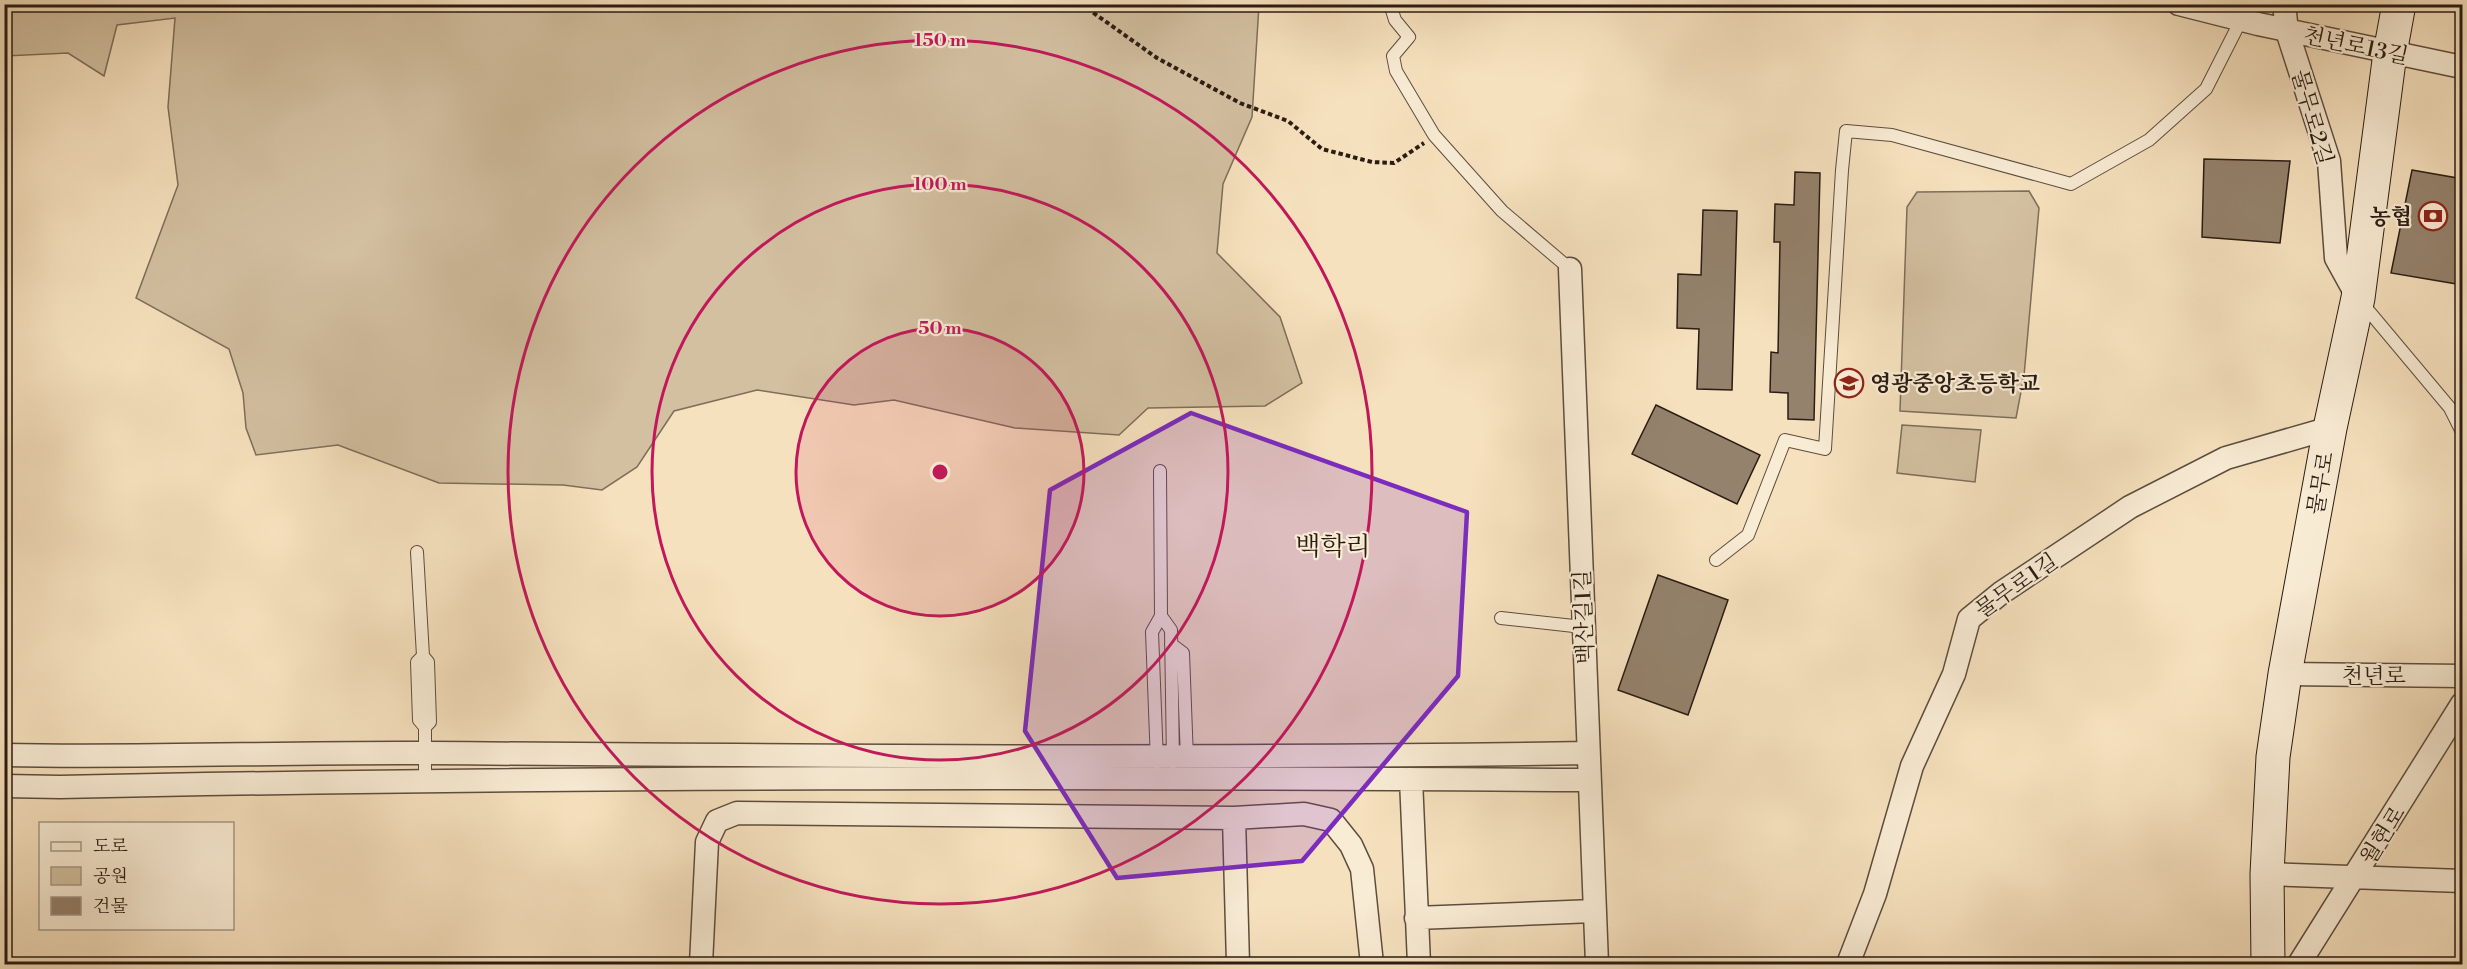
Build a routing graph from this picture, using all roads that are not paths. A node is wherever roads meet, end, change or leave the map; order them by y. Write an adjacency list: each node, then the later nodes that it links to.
1 (1390, 4): 9 (lane)
2 (2179, 4): 5 (street, 천년로13길)
3 (2284, 4): 6 (street, 물무로2길)
4 (2399, 4): 7 (main road, 물무로)
5 (2241, 20): 6 (street, 천년로13길); 17 (lane)
6 (2288, 31): 7 (street, 천년로13길); 10 (street, 물무로2길)
7 (2390, 53): 8 (street, 천년로13길); 10 (main road, 물무로)
8 (2463, 68)
9 (1570, 269): 20 (street, 백산길1길)
10 (2358, 298): 11 (lane); 13 (main road, 물무로)
11 (2450, 408): 12 (lane); 14 (lane)
12 (2463, 417)
13 (2330, 428): 21 (main road, 물무로); 43 (street, 물무로1길)
14 (2463, 432)
15 (1160, 471): 18 (lane)
16 (417, 552): 24 (lane)
17 (1716, 560)
18 (1161, 616): 27 (lane); 27 (lane)
19 (1501, 618): 20 (lane)
20 (1583, 627): 25 (street, 백산길1길)
21 (2285, 674): 22 (street, 천년로); 33 (main road, 물무로)
22 (2463, 676)
23 (2463, 704): 34 (street, 월현로)
24 (425, 753): 26 (street); 27 (street); 29 (lane)
25 (1588, 753): 27 (street); 30 (street, 백산길1길)
26 (4, 755)
27 (1172, 767): 28 (street); 29 (street)
28 (1411, 779): 30 (street); 37 (street)
29 (425, 780): 31 (street)
30 (1589, 780): 36 (street, 백산길1길)
31 (4, 786)
32 (1234, 818): 38 (street); 39 (street); 40 (street)
33 (2267, 874): 34 (street); 44 (main road, 물무로)
34 (2355, 877): 35 (street); 45 (street, 월현로)
35 (2463, 881)
36 (1594, 911): 37 (street); 42 (street, 백산길1길)
37 (1416, 918): 41 (street)
38 (701, 964)
39 (1238, 964)
40 (1372, 964)
41 (1419, 964)
42 (1597, 964)
43 (1848, 964)
44 (2268, 964)
45 (2299, 964)

